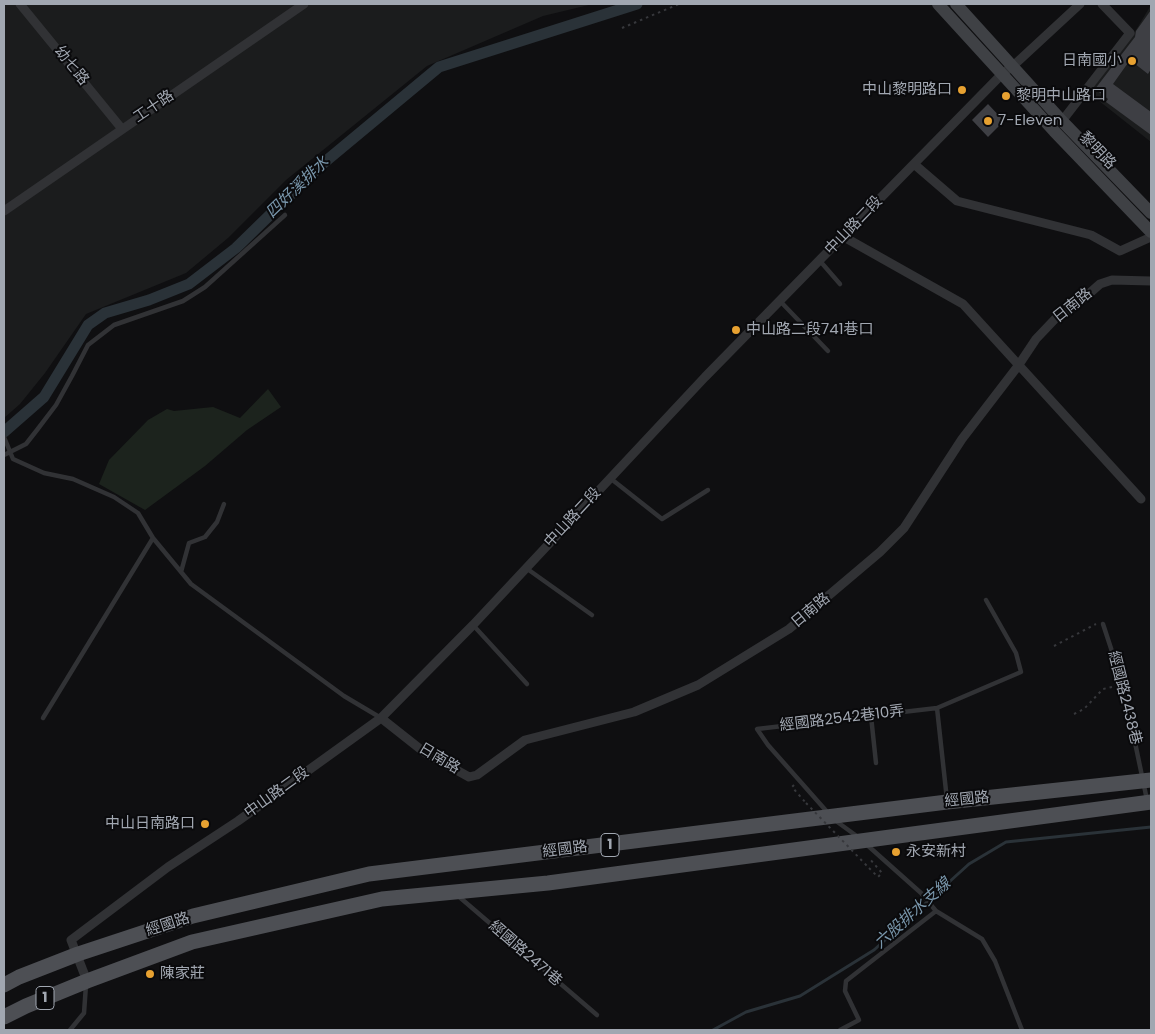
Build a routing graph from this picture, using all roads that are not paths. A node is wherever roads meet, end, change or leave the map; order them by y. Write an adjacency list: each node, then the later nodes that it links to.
1 (20, 4): 9 (street, 幼七路)
2 (304, 4): 9 (street, 工十路)
3 (938, 4): 7 (street, 黎明路)
4 (956, 4): 7 (street, 黎明路)
5 (1080, 4): 7 (street, 中山路二段)
6 (1102, 4): 8 (street)
7 (1008, 70): 8 (street, 黎明路); 10 (street, 中山路二段); 14 (street, 黎明路)
8 (1062, 121): 12 (street, 黎明路)
9 (122, 128): 11 (street, 工十路)
10 (914, 164): 15 (street, 中山路二段); 16 (street)
11 (4, 211)
12 (1151, 212)
13 (285, 215): 24 (lane)
14 (1151, 232)
15 (844, 237): 17 (street, 中山路二段); 22 (street)
16 (1151, 237)
17 (820, 261): 19 (lane); 20 (street, 中山路二段)
18 (1151, 281): 22 (street, 日南路)
19 (840, 284)
20 (780, 301): 21 (lane); 26 (street, 中山路二段)
21 (828, 350)
22 (1018, 366): 28 (street); 41 (street, 日南路)
23 (4, 437): 24 (lane)
24 (11, 452): 25 (lane); 30 (lane)
25 (4, 455)
26 (610, 478): 27 (lane); 31 (street, 中山路二段)
27 (708, 490)
28 (1141, 499)
29 (224, 504): 32 (lane)
30 (153, 538): 32 (lane); 40 (lane)
31 (526, 568): 34 (lane); 36 (street, 中山路二段)
32 (181, 572): 41 (lane)
33 (986, 600): 38 (lane, 經國路2542巷10弄)
34 (592, 615)
35 (1104, 624): 43 (lane, 經國路2438巷)
36 (473, 625): 37 (lane); 41 (street, 中山路二段)
37 (527, 684)
38 (937, 708): 39 (lane, 經國路2542巷10弄); 44 (lane)
39 (871, 716): 42 (lane); 46 (lane, 經國路2542巷10弄)
40 (42, 718)
41 (381, 718): 50 (street, 中山路二段)
42 (876, 763)
43 (1147, 780): 44 (main road, 經國路 / 1); 45 (lane, 經國路2438巷)
44 (947, 802): 46 (main road, 經國路 / 1)
45 (1149, 803): 47 (main road, 經國路 / 1)
46 (832, 817): 47 (lane); 50 (main road, 經國路 / 1)
47 (864, 842): 48 (main road, 經國路 / 1); 49 (lane)
48 (454, 893): 51 (main road, 經國路 / 1); 53 (lane, 經國路2471巷)
49 (936, 911): 56 (lane); 57 (lane)
50 (78, 954): 51 (street); 52 (main road, 1)
51 (86, 981): 54 (main road, 1); 55 (lane)
52 (4, 985)
53 (597, 1015)
54 (4, 1017)
55 (70, 1030)
56 (840, 1030)
57 (1022, 1030)

